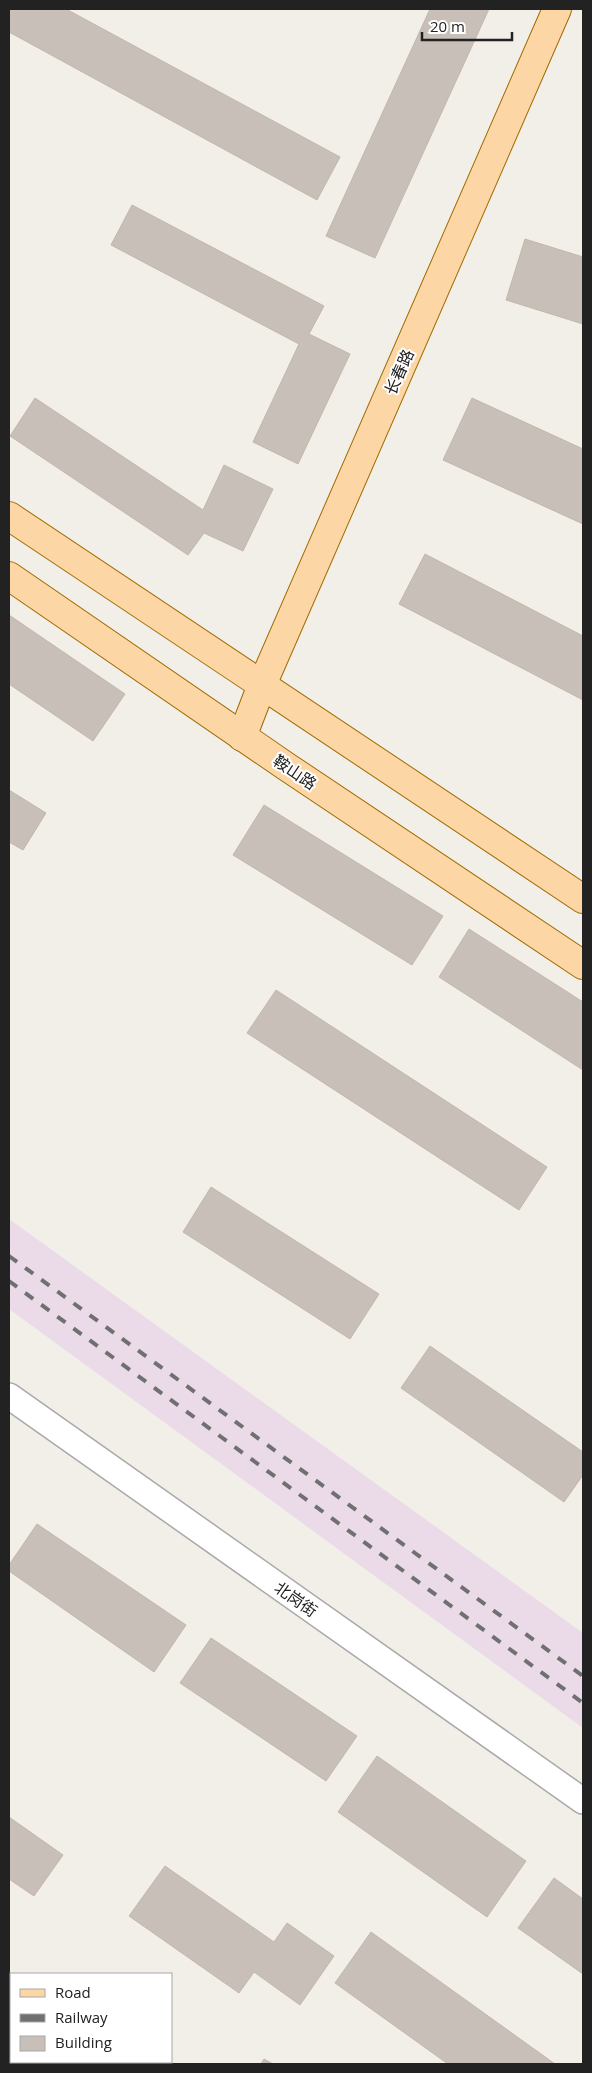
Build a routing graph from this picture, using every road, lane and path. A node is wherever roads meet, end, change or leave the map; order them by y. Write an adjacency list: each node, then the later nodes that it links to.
1 (558, 9): 4 (main road, 长春路)
2 (9, 516): 4 (main road)
3 (9, 576): 5 (main road, 鞍山路)
4 (262, 685): 5 (main road, 长春路); 6 (main road)
5 (242, 737): 7 (main road, 鞍山路)
6 (583, 899)
7 (583, 965)
8 (9, 1396): 9 (street, 北岗街)
9 (583, 1801)

